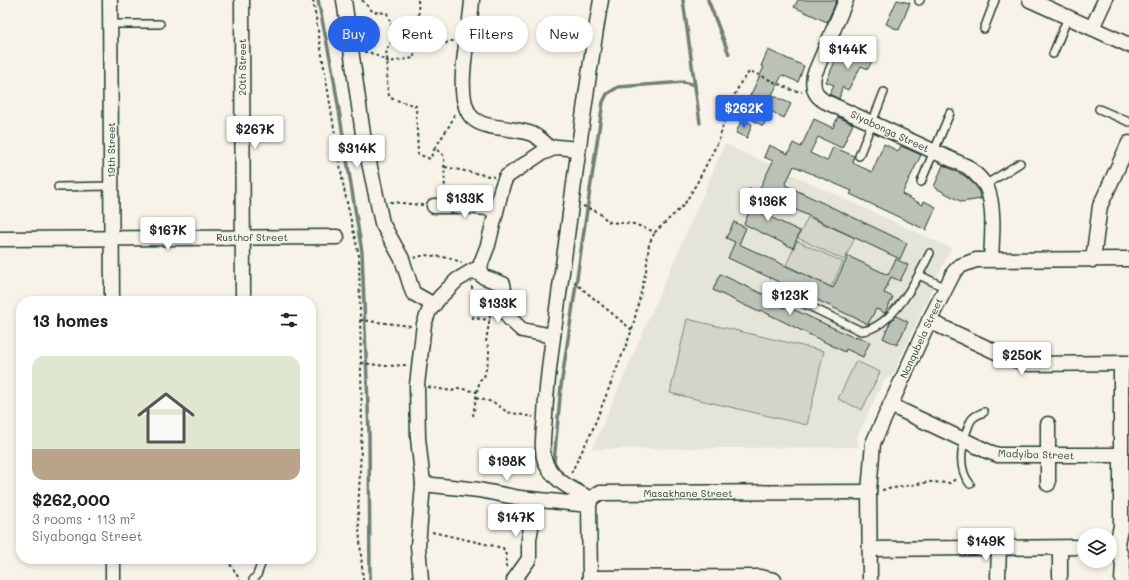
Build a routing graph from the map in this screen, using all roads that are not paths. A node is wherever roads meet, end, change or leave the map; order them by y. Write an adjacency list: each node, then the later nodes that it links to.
1 (110, 0): 11 (street, 19th Street)
2 (242, 0): 37 (street, 20th Street)
3 (344, 0): 49 (street)
4 (472, 0): 24 (street)
5 (601, 0): 23 (street)
6 (846, 0): 21 (street, Siyabonga Street)
7 (996, 0): 14 (lane)
8 (1030, 0): 10 (street)
9 (1105, 0): 13 (street)
10 (1068, 17): 13 (street); 16 (lane)
11 (110, 24): 12 (lane); 31 (street, 19th Street)
12 (160, 24)
13 (1092, 28): 15 (street)
14 (984, 29)
15 (1129, 45)
16 (1053, 54)
17 (884, 92): 21 (lane)
18 (1099, 109): 20 (lane)
19 (950, 113): 25 (lane)
20 (1129, 122)
21 (872, 123): 25 (street, Siyabonga Street); 26 (lane)
22 (1129, 144): 28 (street)
23 (578, 148): 24 (street); 51 (street)
24 (550, 149): 34 (street)
25 (935, 152): 29 (lane); 30 (street, Siyabonga Street)
26 (859, 156)
27 (1020, 163): 30 (lane)
28 (1124, 168): 42 (street)
29 (921, 182)
30 (984, 185): 40 (street, Siyabonga Street)
31 (111, 186): 32 (lane); 36 (street, 19th Street)
32 (58, 187)
33 (439, 206): 34 (street)
34 (496, 209): 43 (street)
35 (337, 237): 37 (street, Rusthof Street)
36 (112, 238): 37 (street, Rusthof Street); 38 (street, Rusthof Street); 47 (street, 19th Street)
37 (243, 238): 48 (street, 20th Street)
38 (0, 239)
39 (930, 253): 44 (lane)
40 (991, 259): 42 (street, Nonqubela Street); 45 (street, Nonqubela Street)
41 (1129, 259): 42 (street, Nonqubela Street)
42 (1093, 260)
43 (475, 271): 49 (street); 51 (street)
44 (919, 275): 45 (lane); 46 (lane)
45 (946, 288): 50 (street, Nonqubela Street)
46 (782, 293)
47 (112, 296)
48 (243, 296)
49 (434, 305): 60 (street)
50 (929, 321): 52 (street); 53 (street, Nonqubela Street)
51 (553, 336): 65 (street)
52 (1125, 363): 56 (street)
53 (890, 405): 57 (street, Madyiba Street); 63 (street, Nonqubela Street)
54 (984, 412): 57 (lane)
55 (1048, 424): 59 (street)
56 (1125, 437): 58 (street)
57 (964, 440): 59 (street, Madyiba Street); 61 (lane)
58 (1121, 455): 59 (street, Madyiba Street); 66 (street)
59 (1047, 456): 62 (street)
60 (423, 484): 64 (street); 81 (street)
61 (970, 484)
62 (1048, 484)
63 (868, 492): 65 (street, Masakhane Street); 71 (street, Nonqubela Street)
64 (536, 500): 65 (street); 77 (street)
65 (590, 502): 78 (street)
66 (1125, 525): 67 (street)
67 (1117, 540)
68 (1077, 547): 70 (street)
69 (999, 548): 70 (street); 71 (street); 75 (street)
70 (1060, 548): 76 (street)
71 (870, 549): 83 (street, Nonqubela Street)
72 (1117, 551): 84 (street)
73 (113, 564): 79 (street)
74 (261, 564): 80 (lane)
75 (998, 576)
76 (1060, 576)
77 (515, 578)
78 (590, 579): 82 (street)
79 (113, 580)
80 (253, 580)
81 (420, 580)
82 (774, 580)
83 (870, 580)
84 (1122, 580)

